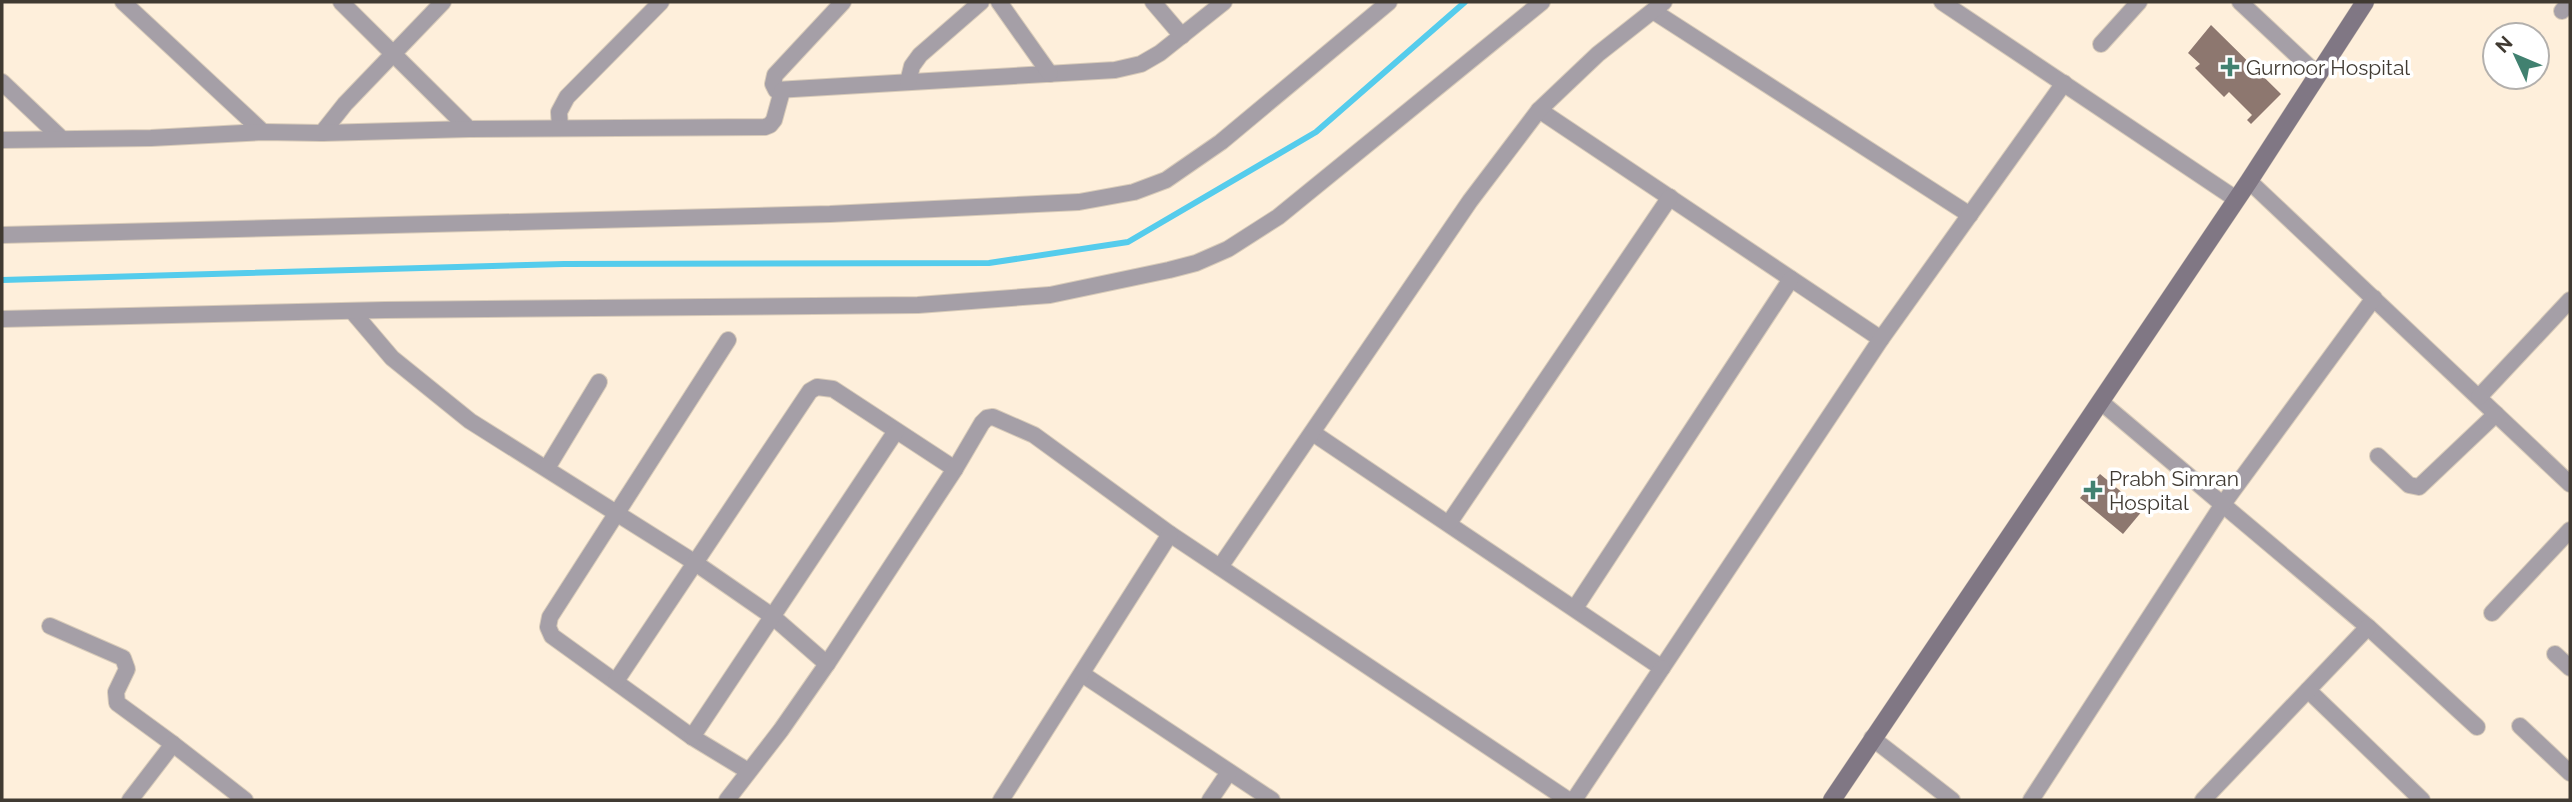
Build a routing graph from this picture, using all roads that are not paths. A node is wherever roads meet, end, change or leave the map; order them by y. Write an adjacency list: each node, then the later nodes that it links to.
1 (123, 2): 29 (street)
2 (341, 2): 19 (street)
3 (443, 2): 19 (street)
4 (661, 2): 27 (street)
5 (843, 2): 25 (street)
6 (981, 2): 23 (street)
7 (999, 2): 20 (street)
8 (1153, 2): 17 (street)
9 (1224, 2): 17 (street)
10 (1389, 2): 37 (street)
11 (1542, 2): 41 (street)
12 (1942, 2): 24 (street)
13 (2140, 2): 18 (street)
14 (2240, 2): 21 (street)
15 (2365, 2): 21 (main road)
16 (1659, 6): 26 (street); 36 (street)
17 (1182, 36): 20 (street)
18 (2101, 44)
19 (394, 53): 28 (street); 30 (street)
20 (1050, 74): 23 (street)
21 (2317, 74): 33 (main road)
22 (2, 82): 31 (street)
23 (908, 82): 25 (street)
24 (2064, 83): 35 (street); 36 (street)
25 (782, 91): 27 (street)
26 (1539, 110): 34 (street); 50 (street)
27 (560, 128): 28 (street)
28 (469, 129): 30 (street)
29 (264, 132): 30 (street); 31 (street)
30 (322, 133)
31 (61, 138): 32 (street)
32 (2, 140)
33 (2249, 181): 35 (main road); 39 (street)
34 (1670, 197): 38 (street); 57 (street)
35 (2236, 199): 47 (main road)
36 (1970, 215): 43 (street)
37 (2, 235)
38 (1791, 279): 43 (street); 62 (street)
39 (2374, 298): 46 (street); 55 (street)
40 (2570, 300): 46 (street)
41 (352, 311): 42 (street); 52 (street)
42 (2, 319)
43 (1881, 339): 69 (street)
44 (728, 340): 56 (street)
45 (599, 382): 52 (street)
46 (2479, 397): 48 (street)
47 (2101, 402): 55 (street); 77 (main road)
48 (2496, 414): 51 (street); 54 (street)
49 (896, 432): 53 (street); 60 (street); 64 (street)
50 (1313, 433): 57 (street); 61 (street)
51 (2378, 456)
52 (547, 468): 56 (street)
53 (956, 469): 59 (street); 68 (street)
54 (2570, 484)
55 (2224, 504): 66 (street); 92 (street)
56 (617, 513): 60 (street); 72 (street)
57 (1449, 523): 62 (street)
58 (2570, 530): 63 (street)
59 (1170, 534): 61 (street); 71 (street)
60 (694, 562): 64 (street); 72 (street)
61 (1220, 567): 88 (street)
62 (1575, 608): 69 (street)
63 (2492, 613)
64 (772, 616): 68 (street); 76 (street)
65 (50, 626): 78 (street)
66 (2368, 627): 73 (street); 75 (street)
67 (2555, 654): 70 (street)
68 (827, 664): 79 (street)
69 (1662, 668): 89 (street)
70 (2570, 668)
71 (1082, 674): 80 (street); 85 (street)
72 (616, 681): 76 (street)
73 (2308, 690): 93 (street); 94 (street)
74 (2520, 726): 81 (street)
75 (2477, 727)
76 (692, 737): 79 (street)
77 (1872, 738): 90 (main road); 91 (street)
78 (173, 744): 82 (street); 83 (street)
79 (748, 771): 84 (street)
80 (1229, 772): 86 (street); 87 (street)
81 (2570, 773)
82 (130, 800)
83 (245, 800)
84 (727, 800)
85 (1001, 800)
86 (1210, 800)
87 (1272, 800)
88 (1568, 800)
89 (1574, 800)
90 (1832, 800)
91 (1952, 800)
92 (2031, 800)
93 (2203, 800)
94 (2422, 800)

